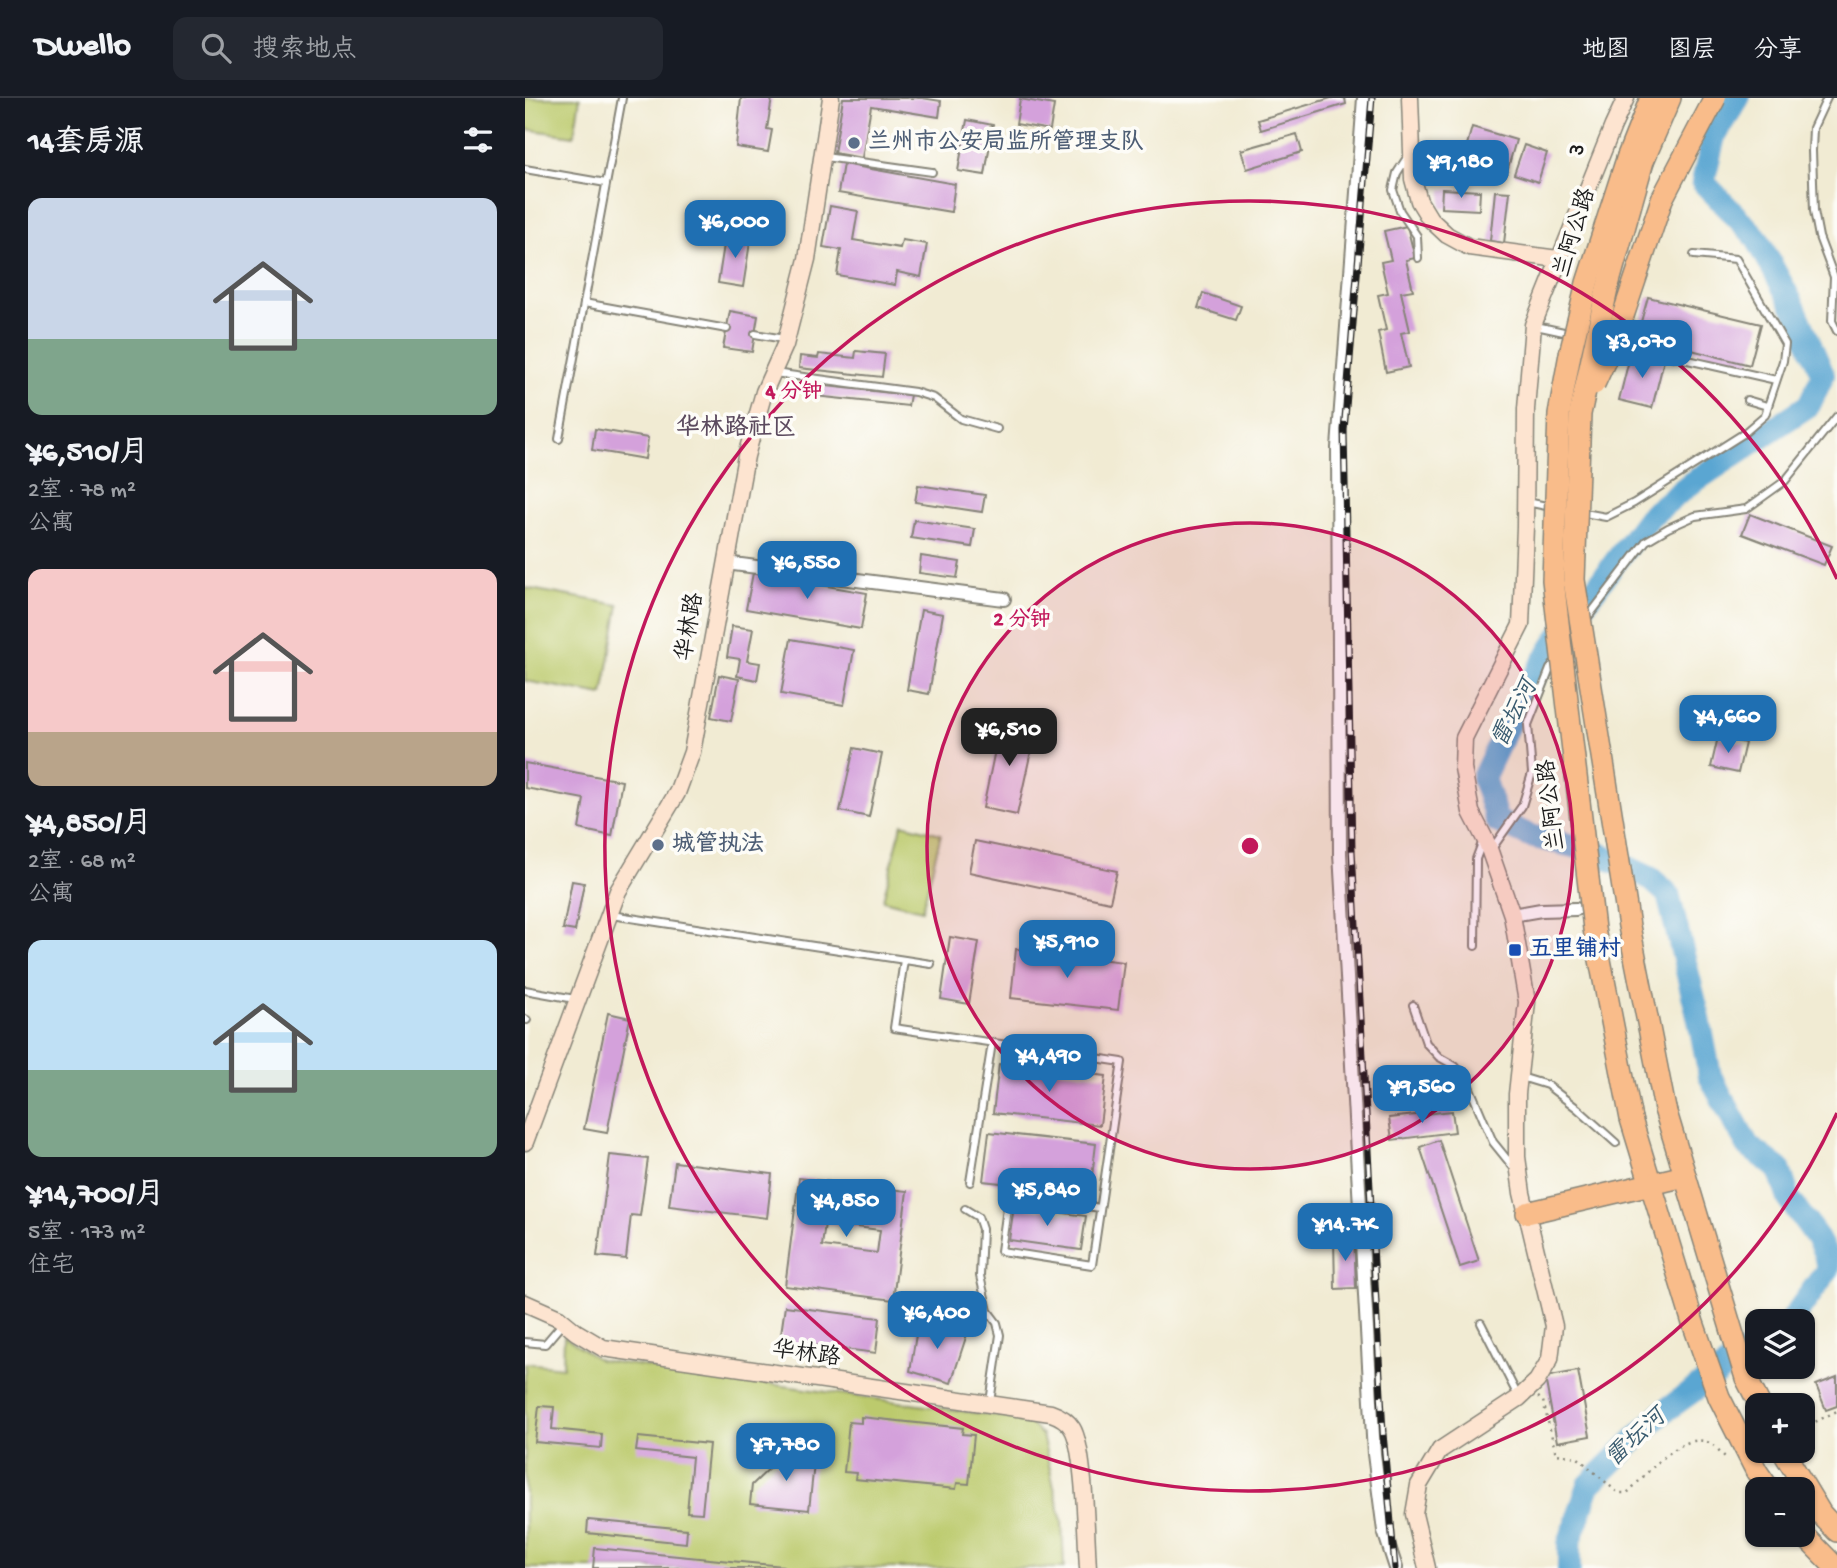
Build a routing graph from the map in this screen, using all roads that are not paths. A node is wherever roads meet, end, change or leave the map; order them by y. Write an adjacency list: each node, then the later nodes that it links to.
1 (622, 98): 16 (lane)
2 (831, 98): 12 (street, 华林路)
3 (1364, 98): 70 (street)
4 (1410, 98): 11 (street)
5 (1626, 98): 19 (street, 3)
6 (1641, 98): 13 (highway)
7 (1651, 98): 13 (highway, 兰阿公路)
8 (1670, 98): 13 (highway, 兰阿公路)
9 (1715, 98): 30 (highway, bridge)
10 (1827, 98): 23 (lane)
11 (1411, 151): 18 (lane); 19 (street)
12 (823, 156): 15 (lane); 25 (street, 华林路)
13 (1636, 158): 30 (highway, 兰阿公路, bridge); 54 (highway, 兰阿公路, bridge)
14 (525, 169): 16 (lane)
15 (932, 172)
16 (606, 183): 20 (lane)
17 (1694, 255): 27 (lane)
18 (1418, 258)
19 (1558, 259): 21 (street, 3)
20 (584, 303): 22 (lane); 33 (lane)
21 (1532, 325): 27 (lane); 34 (street, 3)
22 (727, 329)
23 (1837, 331)
24 (755, 334): 25 (lane)
25 (786, 340): 26 (street, 华林路)
26 (772, 373): 32 (lane); 35 (street, 华林路)
27 (1776, 380): 29 (lane)
28 (1747, 400): 29 (lane)
29 (1767, 406): 34 (lane)
30 (1580, 414): 52 (highway, 兰阿公路, bridge)
31 (1837, 416): 37 (lane)
32 (997, 429)
33 (559, 439)
34 (1525, 502): 37 (street, 3)
35 (726, 563): 36 (street); 39 (street, 华林路)
36 (1004, 599)
37 (1487, 844): 40 (street, 3); 41 (lane)
38 (1576, 909): 40 (street)
39 (609, 914): 42 (lane); 45 (street, 华林路)
40 (1512, 915): 48 (street, 3)
41 (1475, 946)
42 (904, 960): 43 (lane); 47 (lane)
43 (930, 964)
44 (525, 990): 45 (lane)
45 (577, 999): 49 (street, 华林路)
46 (1413, 1005): 51 (lane)
47 (992, 1043): 53 (lane); 55 (lane)
48 (1519, 1077): 50 (lane); 51 (street, 3)
49 (525, 1142)
50 (1616, 1143)
51 (1519, 1175): 57 (street, 3)
52 (1685, 1176): 54 (highway); 62 (highway, 兰阿公路)
53 (970, 1182)
54 (1651, 1185): 57 (highway); 66 (highway, 兰阿公路, bridge)
55 (1100, 1208): 55 (lane)
56 (965, 1209): 64 (lane)
57 (1527, 1213): 63 (street, 3)
58 (525, 1303): 59 (street, 华林路)
59 (564, 1322): 61 (lane); 64 (street, 华林路)
60 (1481, 1322): 63 (lane)
61 (525, 1342)
62 (1754, 1393)
63 (1523, 1394): 71 (street)
64 (990, 1404): 69 (street, 华林路)
65 (1790, 1463): 67 (highway)
66 (1761, 1477)
67 (1837, 1531)
68 (1815, 1546): 72 (highway)
69 (1088, 1568)
70 (1396, 1568)
71 (1427, 1568)
72 (1836, 1568)

